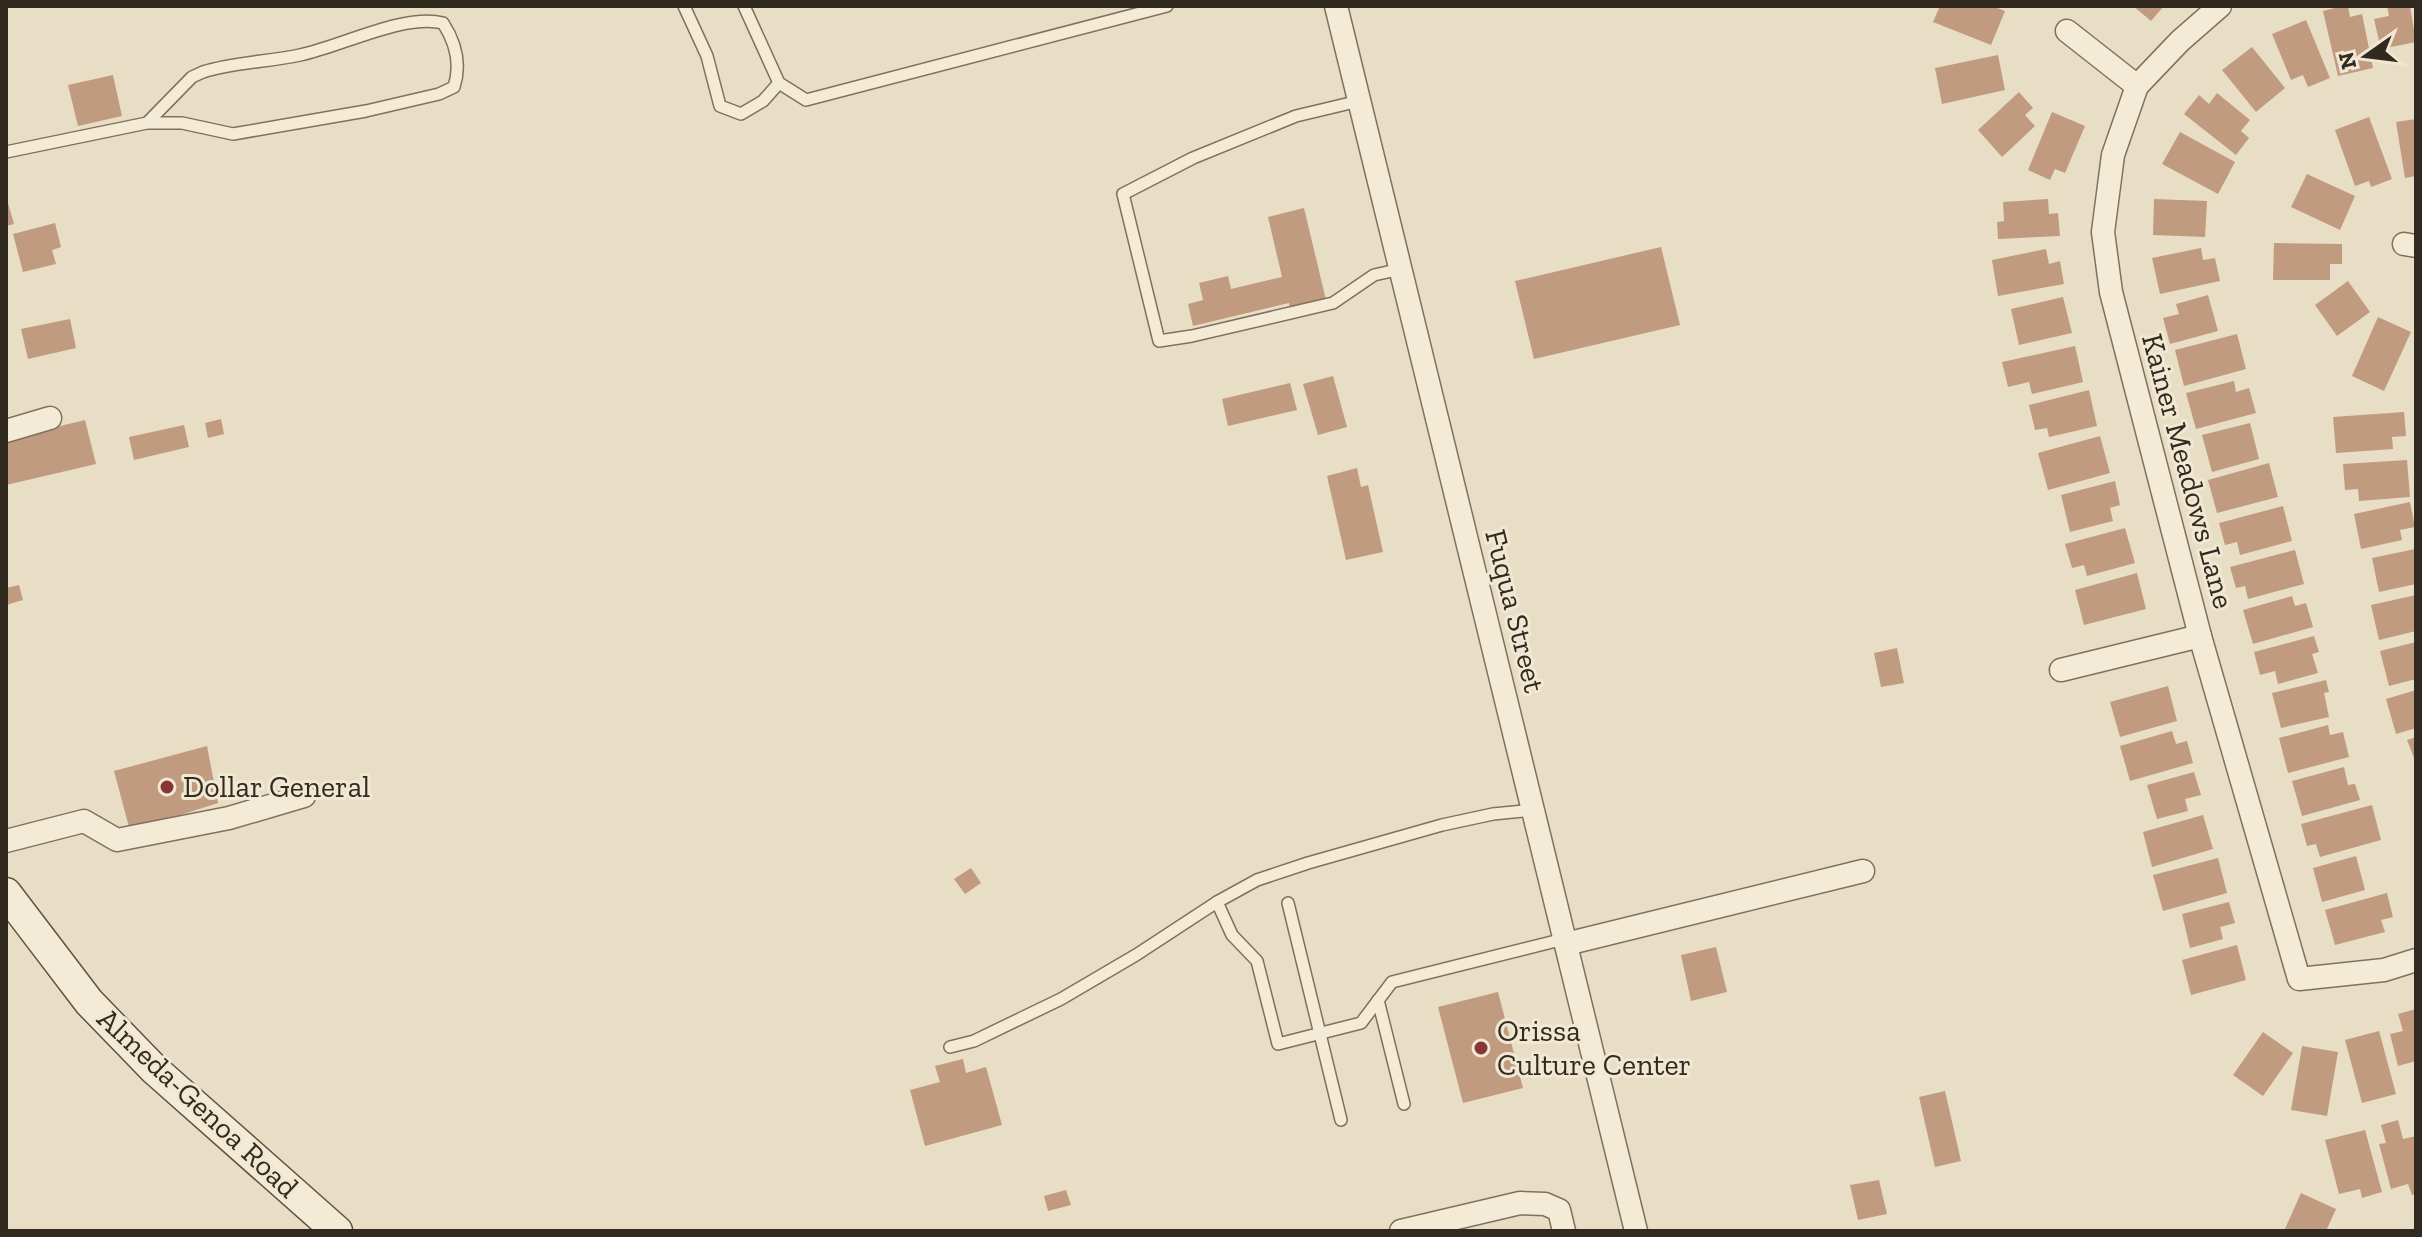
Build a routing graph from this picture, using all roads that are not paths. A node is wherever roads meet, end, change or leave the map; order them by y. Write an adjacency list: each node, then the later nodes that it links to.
1 (684, 6): 8 (lane)
2 (744, 6): 8 (lane)
3 (1167, 6): 6 (lane)
4 (1336, 6): 10 (street, Fuqua Street)
5 (2220, 6): 9 (street, Kainer Meadows Lane)
6 (1137, 10): 8 (lane)
7 (2067, 31): 9 (street)
8 (779, 83)
9 (2137, 86): 16 (street, Kainer Meadows Lane)
10 (1359, 101): 13 (street, Fuqua Street); 13 (lane)
11 (147, 123): 11 (lane); 12 (lane)
12 (6, 152)
13 (1401, 269): 19 (street, Fuqua Street)
14 (50, 418): 15 (street)
15 (6, 431)
16 (2200, 636): 17 (street); 26 (street, Kainer Meadows Lane)
17 (2061, 670)
18 (304, 796): 20 (street)
19 (1533, 810): 23 (lane); 25 (street, Fuqua Street)
20 (6, 841)
21 (1863, 871): 25 (street)
22 (6, 893): 32 (main road, Almeda-Genoa Road)
23 (1217, 902): 28 (lane); 29 (lane)
24 (1288, 903): 28 (lane)
25 (1565, 942): 27 (lane); 35 (street, Fuqua Street)
26 (2416, 960)
27 (1378, 1000): 28 (lane); 30 (lane)
28 (1320, 1034): 31 (lane)
29 (950, 1047)
30 (1404, 1104)
31 (1341, 1120)
32 (337, 1231)
33 (1401, 1231): 34 (street)
34 (1564, 1231)
35 (1636, 1231)

